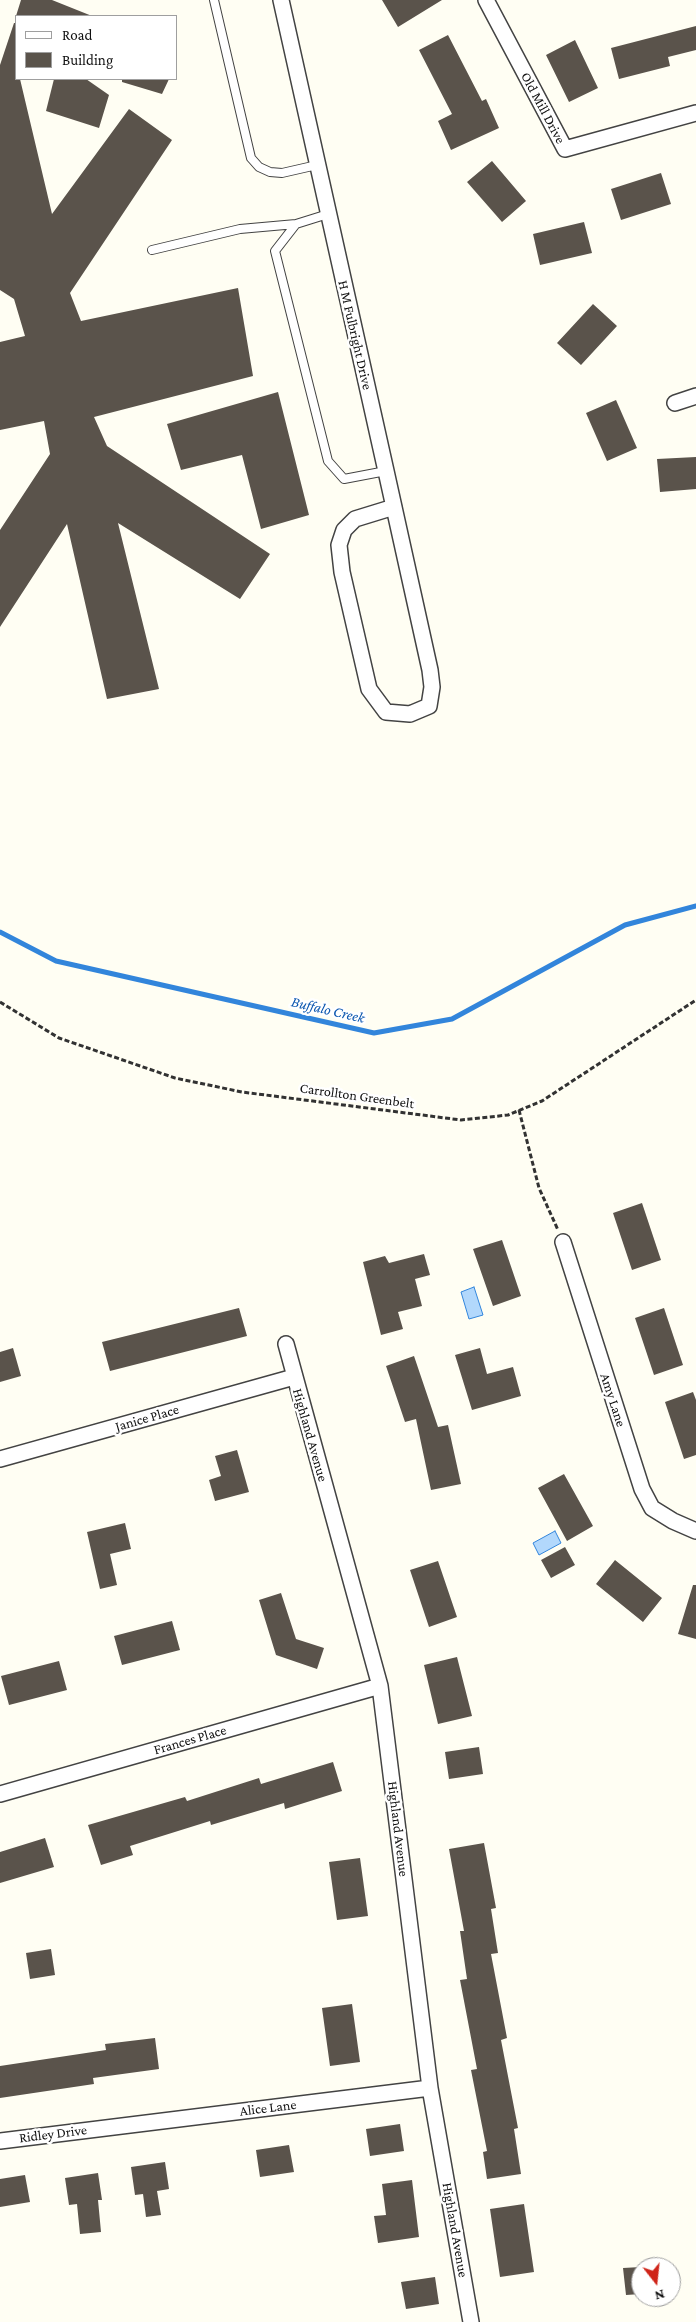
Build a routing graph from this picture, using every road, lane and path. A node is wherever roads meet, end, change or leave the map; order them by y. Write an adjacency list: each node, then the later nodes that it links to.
1 (214, 0): 5 (lane)
2 (280, 0): 5 (street, H M Fulbright Drive)
3 (486, 0): 4 (street, Old Mill Drive)
4 (696, 113)
5 (317, 165): 6 (street, H M Fulbright Drive)
6 (328, 214): 7 (lane); 11 (street, H M Fulbright Drive)
7 (296, 224): 8 (lane); 11 (lane)
8 (152, 250)
9 (696, 396): 10 (street)
10 (675, 403)
11 (386, 472): 12 (street, H M Fulbright Drive)
12 (394, 507): 12 (street, H M Fulbright Drive)
13 (696, 1000): 15 (path, Carrollton Greenbelt)
14 (0, 1002): 15 (path, Carrollton Greenbelt)
15 (519, 1110): 16 (path)
16 (563, 1242): 20 (street, Amy Lane)
17 (286, 1344): 18 (street, Highland Avenue)
18 (294, 1377): 19 (street, Janice Place); 21 (street, Highland Avenue)
19 (0, 1459)
20 (696, 1531)
21 (380, 1686): 22 (street, Frances Place); 23 (street, Highland Avenue)
22 (0, 1794)
23 (430, 2088): 24 (street, Alice Lane); 26 (street, Highland Avenue)
24 (106, 2128): 25 (street, Ridley Drive)
25 (0, 2141)
26 (471, 2322)

